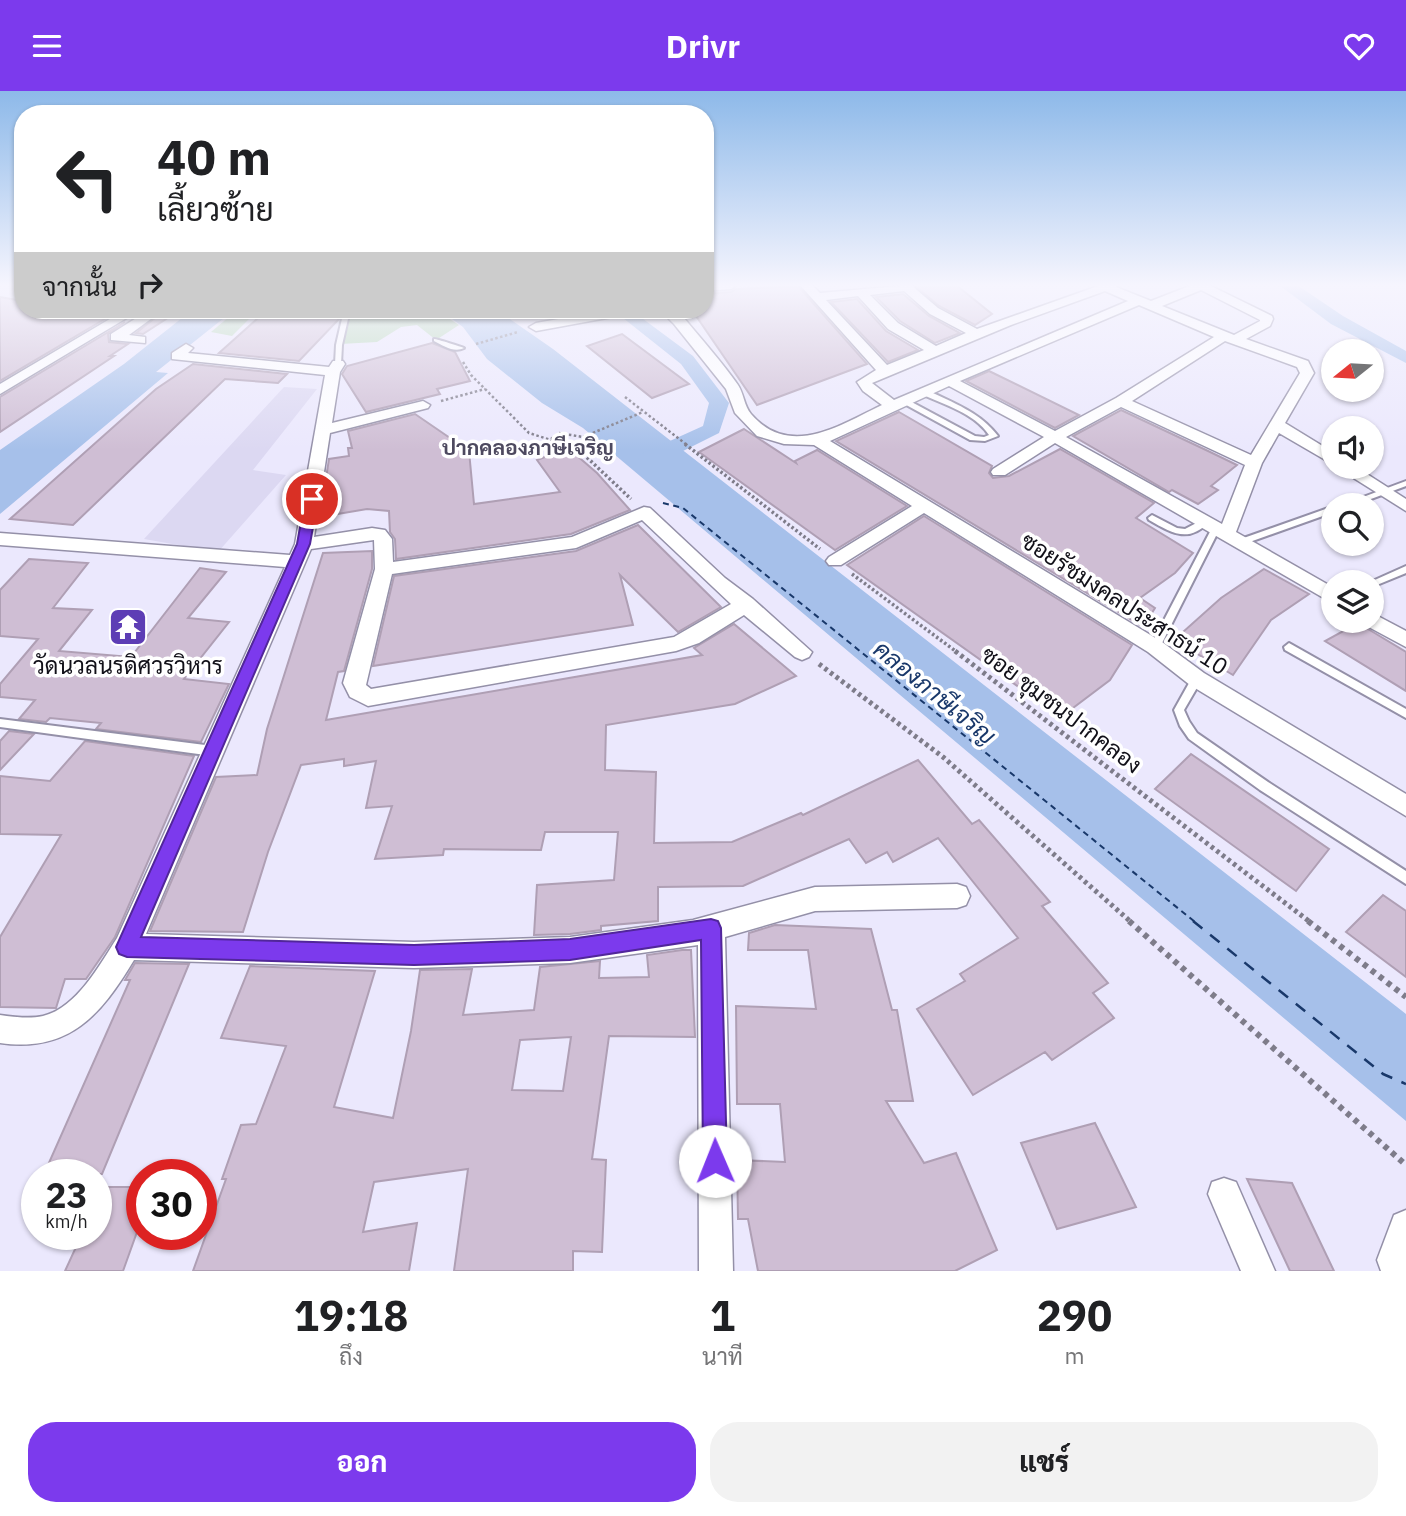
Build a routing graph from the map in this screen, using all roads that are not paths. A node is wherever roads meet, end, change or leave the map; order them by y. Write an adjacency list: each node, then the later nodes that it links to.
1 (88, 340): 17 (street)
2 (340, 340): 14 (lane)
3 (436, 340): 12 (lane)
4 (693, 340): 25 (street)
5 (857, 340): 15 (street)
6 (917, 340): 13 (street)
7 (962, 340): 13 (street)
8 (1051, 340): 16 (street)
9 (1225, 340): 19 (street)
10 (1235, 340): 22 (street)
11 (186, 348): 14 (street)
12 (457, 348)
13 (935, 351): 15 (street)
14 (336, 368): 23 (street)
15 (885, 370): 20 (street)
16 (949, 381): 18 (street); 24 (street)
17 (0, 390)
18 (924, 392): 20 (street); 20 (lane)
19 (1121, 401): 24 (street); 27 (street)
20 (898, 404): 25 (street)
21 (423, 405): 23 (street)
22 (1275, 424): 26 (street); 27 (street)
23 (324, 430): 39 (street)
24 (1056, 436): 28 (street); 37 (street)
25 (818, 441): 33 (street, ซอยรัชมงคลประสาธน์ 10)
26 (1321, 452)
27 (1254, 463): 37 (street)
28 (999, 472)
29 (1363, 479): 31 (street)
30 (1406, 483): 31 (lane)
31 (1383, 492): 32 (lane); 34 (street)
32 (1380, 493)
33 (925, 505): 40 (street); 48 (street, ซอยรัชมงคลประสาธน์ 10)
34 (1406, 506)
35 (1321, 511): 37 (lane)
36 (1152, 518): 37 (lane)
37 (1223, 530): 44 (street); 48 (lane)
38 (0, 538): 39 (street)
39 (300, 553): 41 (street); 54 (street)
40 (835, 561)
41 (384, 569): 45 (street); 45 (street)
42 (1406, 569): 43 (lane)
43 (1384, 579)
44 (1321, 589)
45 (746, 604): 50 (street)
46 (1384, 626): 47 (street)
47 (1406, 640)
48 (1155, 647): 51 (street, ซอยรัชมงคลประสาธน์ 10)
49 (1289, 647): 52 (lane)
50 (802, 652)
51 (1197, 678): 55 (street, ซอยรัชมงคลประสาธน์ 10); 56 (lane)
52 (1406, 714)
53 (0, 723): 54 (lane)
54 (214, 751): 59 (street)
55 (1406, 806)
56 (1406, 878)
57 (957, 896): 58 (street)
58 (711, 928): 59 (street); 63 (street)
59 (127, 947): 60 (street)
60 (0, 1030)
61 (1224, 1194): 64 (street)
62 (1406, 1227): 65 (street)
63 (716, 1271)
64 (1258, 1271)
65 (1398, 1271)

